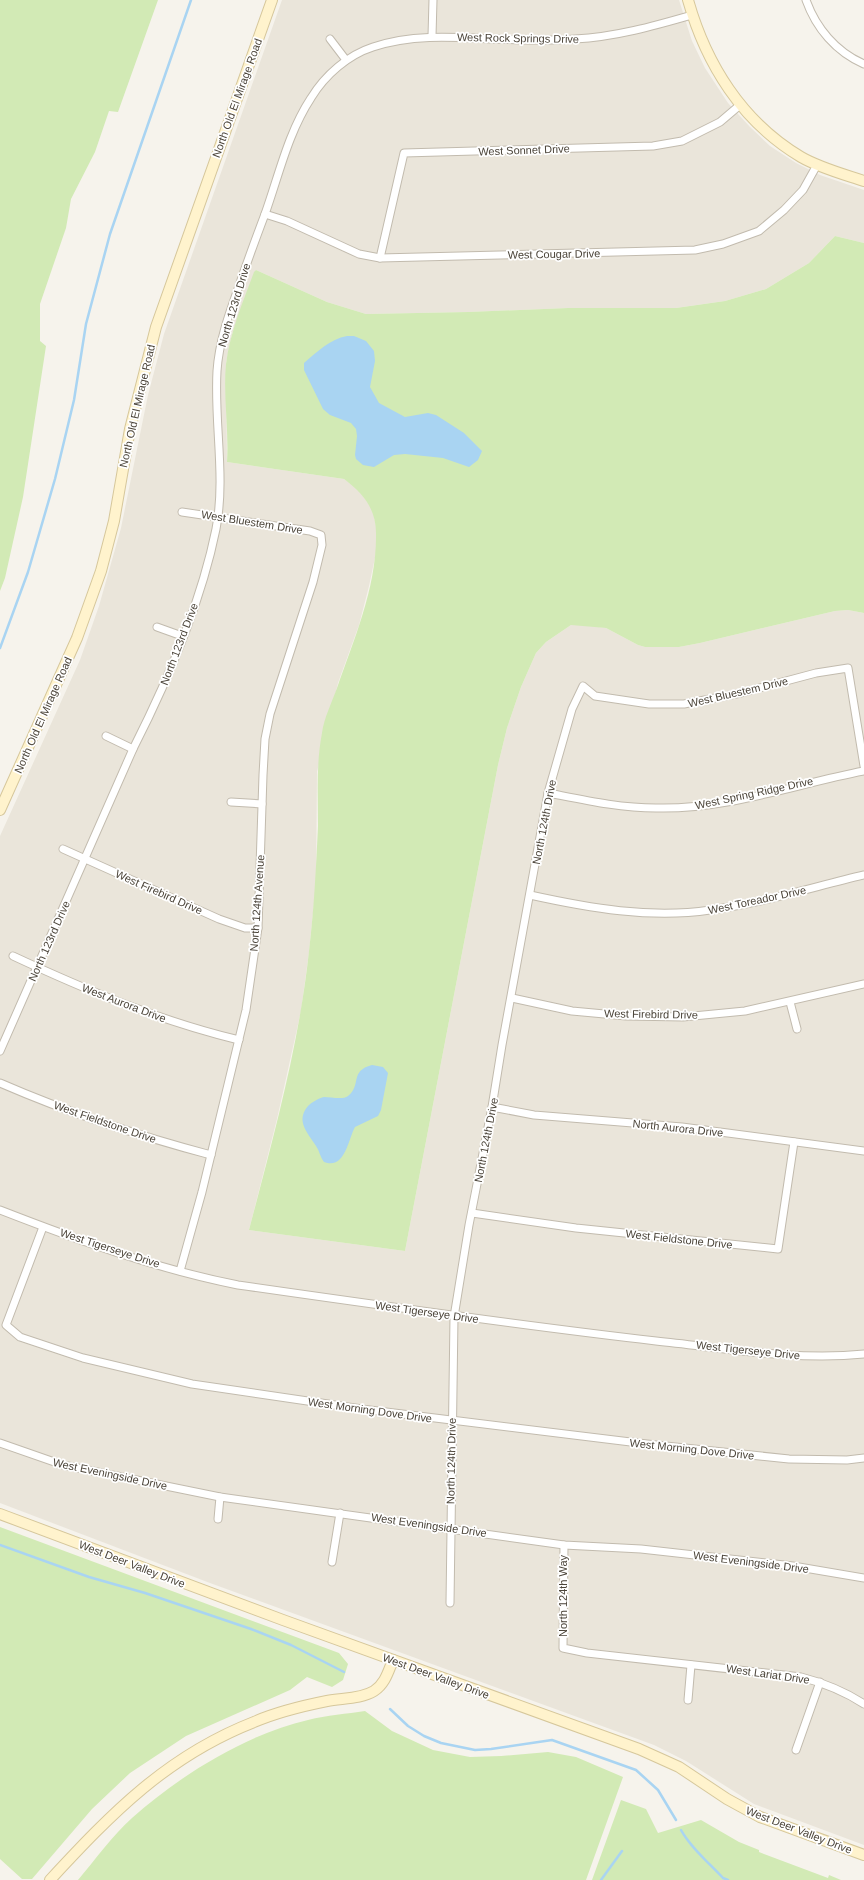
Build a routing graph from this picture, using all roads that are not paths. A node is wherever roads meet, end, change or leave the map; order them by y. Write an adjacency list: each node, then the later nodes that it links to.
1 (272, 0): 28 (street, North Old El Mirage Road)
2 (434, 0): 6 (street)
3 (688, 0): 5 (street)
4 (806, 0): 9 (street)
5 (692, 15): 6 (street, West Rock Springs Drive); 10 (street)
6 (432, 36): 8 (street, West Rock Springs Drive)
7 (330, 39): 8 (street)
8 (346, 60): 13 (street, West Rock Springs Drive)
9 (864, 64)
10 (740, 105): 11 (street); 14 (street, West Sonnet Drive)
11 (817, 164): 12 (street); 14 (street, West Cougar Drive)
12 (864, 181)
13 (265, 214): 14 (street, West Cougar Drive); 16 (street, North 123rd Drive)
14 (380, 258)
15 (182, 512): 16 (street, West Bluestem Drive)
16 (218, 517): 17 (street, West Bluestem Drive); 19 (street, North 123rd Drive)
17 (321, 535): 27 (street, North 124th Avenue)
18 (157, 627): 19 (street)
19 (182, 636): 22 (street, North 123rd Drive)
20 (583, 686): 23 (street, West Bluestem Drive); 25 (street, North 124th Drive)
21 (106, 736): 22 (street)
22 (133, 749): 30 (street, North 123rd Drive)
23 (864, 766)
24 (864, 770): 25 (street, West Spring Ridge Drive)
25 (548, 793): 32 (street, North 124th Drive)
26 (231, 802): 27 (street)
27 (262, 804): 33 (street, North 124th Avenue)
28 (0, 810)
29 (63, 849): 30 (street, West Firebird Drive)
30 (86, 859): 33 (street, West Firebird Drive); 35 (street, North 123rd Drive)
31 (864, 875): 32 (street, West Toreador Drive)
32 (530, 895): 37 (street, North 124th Drive)
33 (258, 928): 40 (street, North 124th Avenue)
34 (13, 956): 35 (street, West Aurora Drive)
35 (37, 968): 40 (street, West Aurora Drive); 41 (street, North 123rd Drive)
36 (864, 984): 38 (street, West Firebird Drive)
37 (512, 998): 38 (street, West Firebird Drive); 43 (street, North 124th Drive)
38 (790, 1002): 39 (street)
39 (797, 1029)
40 (239, 1040): 46 (street, North 124th Avenue)
41 (0, 1051)
42 (0, 1083): 46 (street, West Fieldstone Drive)
43 (492, 1107): 44 (street, North Aurora Drive); 48 (street, North 124th Drive)
44 (794, 1142): 45 (street, North Aurora Drive); 48 (street, West Fieldstone Drive)
45 (864, 1151)
46 (212, 1155): 50 (street, North 124th Avenue)
47 (0, 1210): 49 (street, West Tigerseye Drive)
48 (472, 1213): 51 (street, North 124th Drive)
49 (43, 1227): 50 (street, West Tigerseye Drive); 53 (street, West Morning Dove Drive)
50 (180, 1271): 51 (street, West Tigerseye Drive)
51 (454, 1317): 52 (street, West Tigerseye Drive); 53 (street, North 124th Drive)
52 (864, 1354)
53 (452, 1421): 55 (street, West Morning Dove Drive); 60 (street, North 124th Drive)
54 (0, 1443): 56 (street, West Eveningside Drive)
55 (864, 1458)
56 (220, 1497): 57 (street, West Eveningside Drive); 59 (street)
57 (340, 1513): 60 (street, West Eveningside Drive); 62 (street)
58 (0, 1514): 66 (street, West Deer Valley Drive)
59 (218, 1519)
60 (450, 1528): 61 (street, West Eveningside Drive); 64 (street, North 124th Drive)
61 (564, 1545): 63 (street, West Eveningside Drive); 65 (street, North 124th Way)
62 (332, 1562)
63 (864, 1578)
64 (450, 1603)
65 (563, 1648): 67 (street, West Lariat Drive)
66 (393, 1660): 72 (street, West Deer Valley Drive); 73 (street)
67 (691, 1665): 68 (street, West Lariat Drive); 69 (street)
68 (820, 1682): 70 (street, West Lariat Drive); 71 (street)
69 (688, 1700)
70 (864, 1704)
71 (796, 1750)
72 (864, 1855)
73 (50, 1880)

